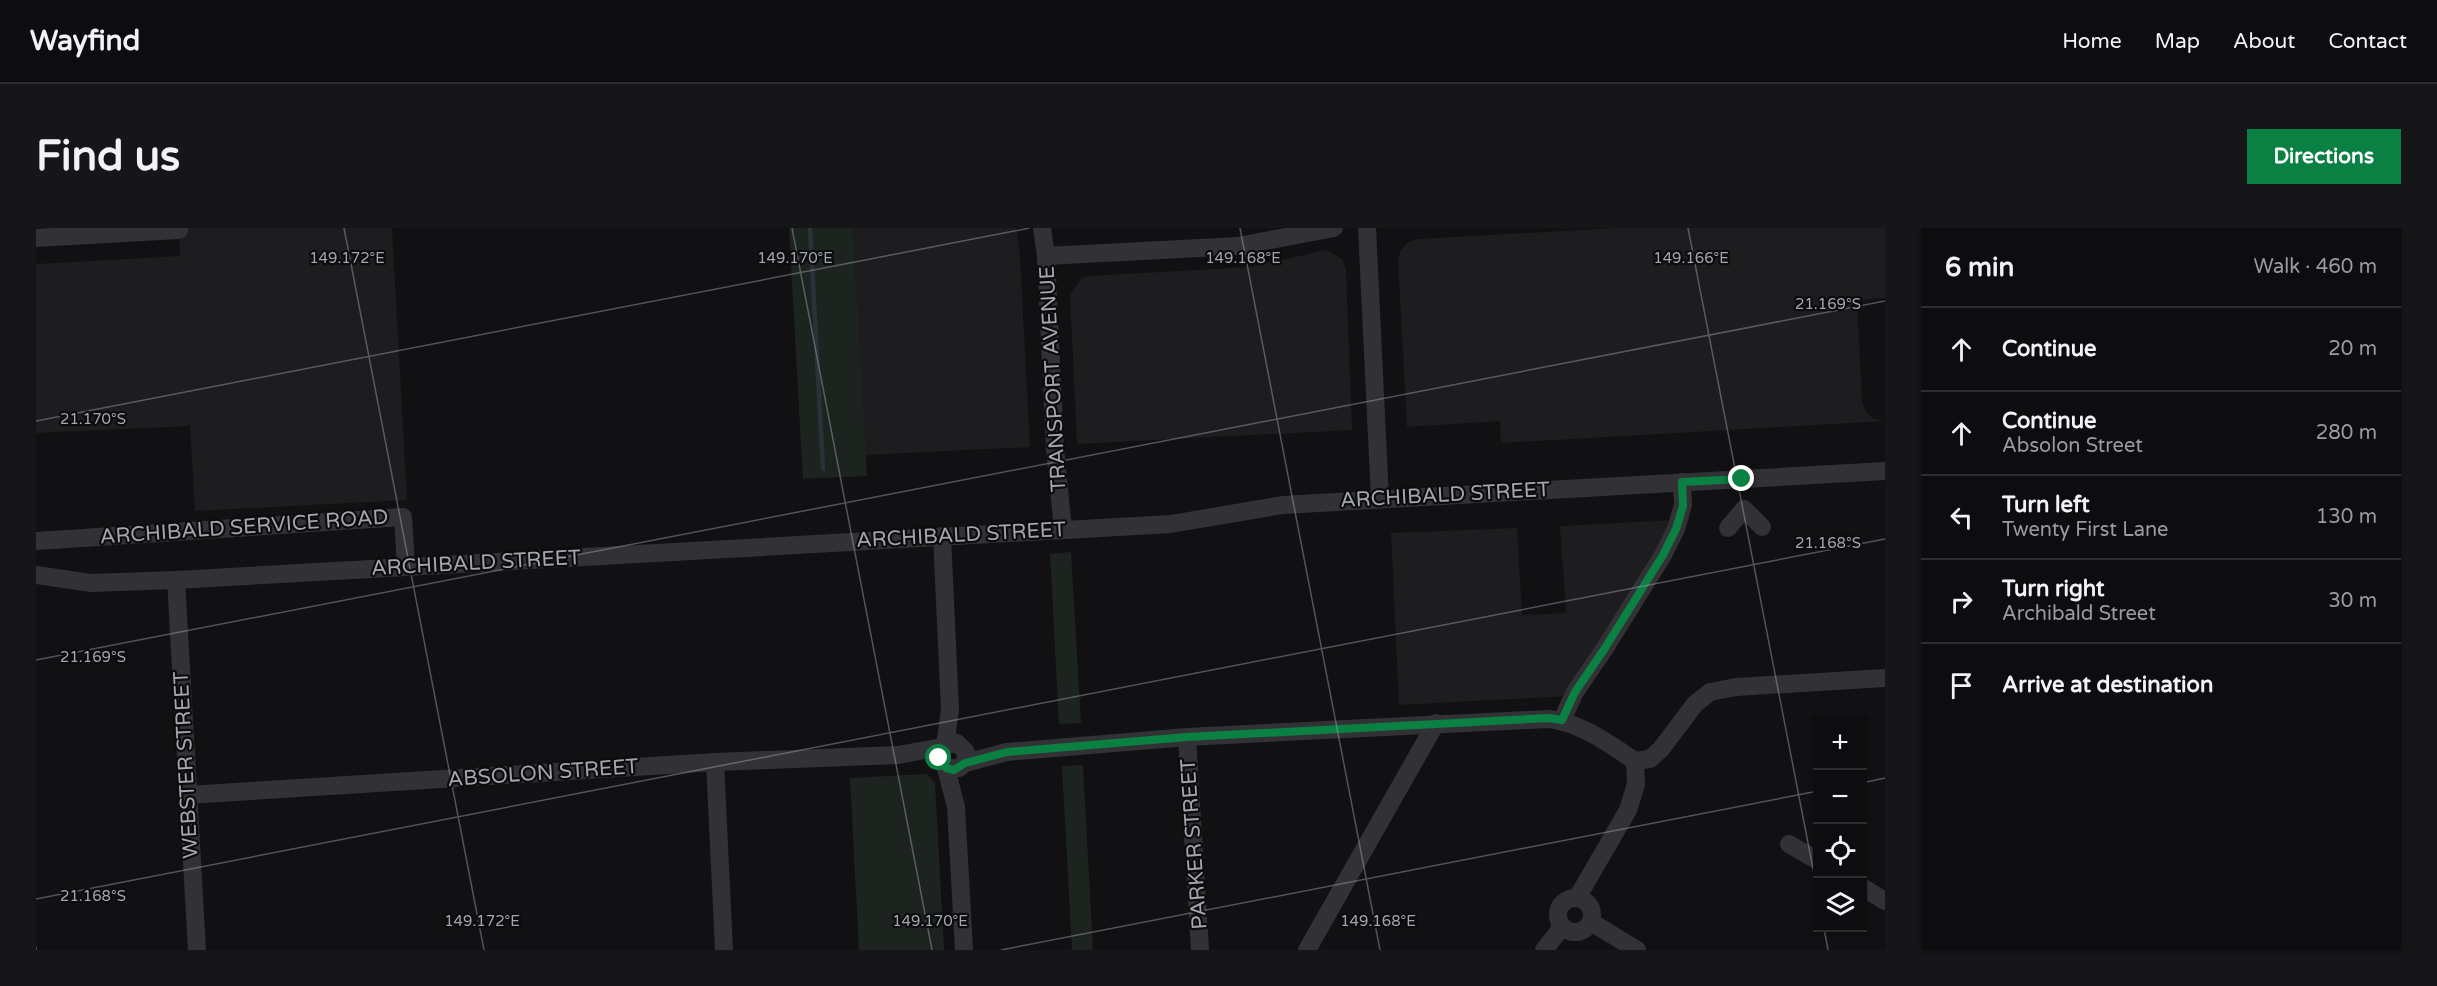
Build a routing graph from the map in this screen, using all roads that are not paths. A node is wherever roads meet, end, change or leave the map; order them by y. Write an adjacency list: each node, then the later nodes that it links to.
1 (1042, 228): 6 (street, TRANSPORT AVENUE)
2 (1334, 228): 6 (street)
3 (1367, 228): 10 (street)
4 (179, 230): 5 (street)
5 (36, 238)
6 (1046, 256): 14 (street, TRANSPORT AVENUE)
7 (1885, 471): 8 (street, ARCHIBALD STREET)
8 (1742, 479): 9 (street, ARCHIBALD STREET); 11 (street)
9 (1682, 482): 10 (street, ARCHIBALD STREET); 21 (street)
10 (1380, 499): 14 (street, ARCHIBALD STREET)
11 (1744, 509): 12 (street); 13 (street)
12 (1762, 527)
13 (1728, 528)
14 (1063, 530): 15 (street, ARCHIBALD STREET)
15 (942, 536): 17 (street, ARCHIBALD STREET); 24 (street)
16 (36, 541): 17 (street, ARCHIBALD SERVICE ROAD)
17 (406, 567): 19 (street, ARCHIBALD STREET)
18 (36, 576): 19 (street, ARCHIBALD STREET)
19 (176, 580): 27 (street, WEBSTER STREET)
20 (1885, 678): 25 (street)
21 (1562, 720): 22 (street, ABSOLON STREET); 25 (street, ABSOLON STREET)
22 (1436, 723): 23 (street, ABSOLON STREET); 39 (street)
23 (1187, 737): 24 (street, ABSOLON STREET); 38 (street, PARKER STREET)
24 (953, 755): 26 (street, ABSOLON STREET); 37 (street)
25 (1635, 761): 31 (street)
26 (715, 762): 27 (street, ABSOLON STREET); 36 (street)
27 (187, 795): 35 (street, WEBSTER STREET)
28 (1789, 844): 29 (street)
29 (1813, 857)
30 (1867, 890): 32 (street)
31 (1577, 898): 33 (street); 34 (street)
32 (1885, 901)
33 (1591, 922): 34 (street); 41 (street)
34 (1562, 927): 40 (street)
35 (197, 950)
36 (724, 950)
37 (964, 950)
38 (1200, 950)
39 (1307, 950)
40 (1544, 950)
41 (1637, 950)

